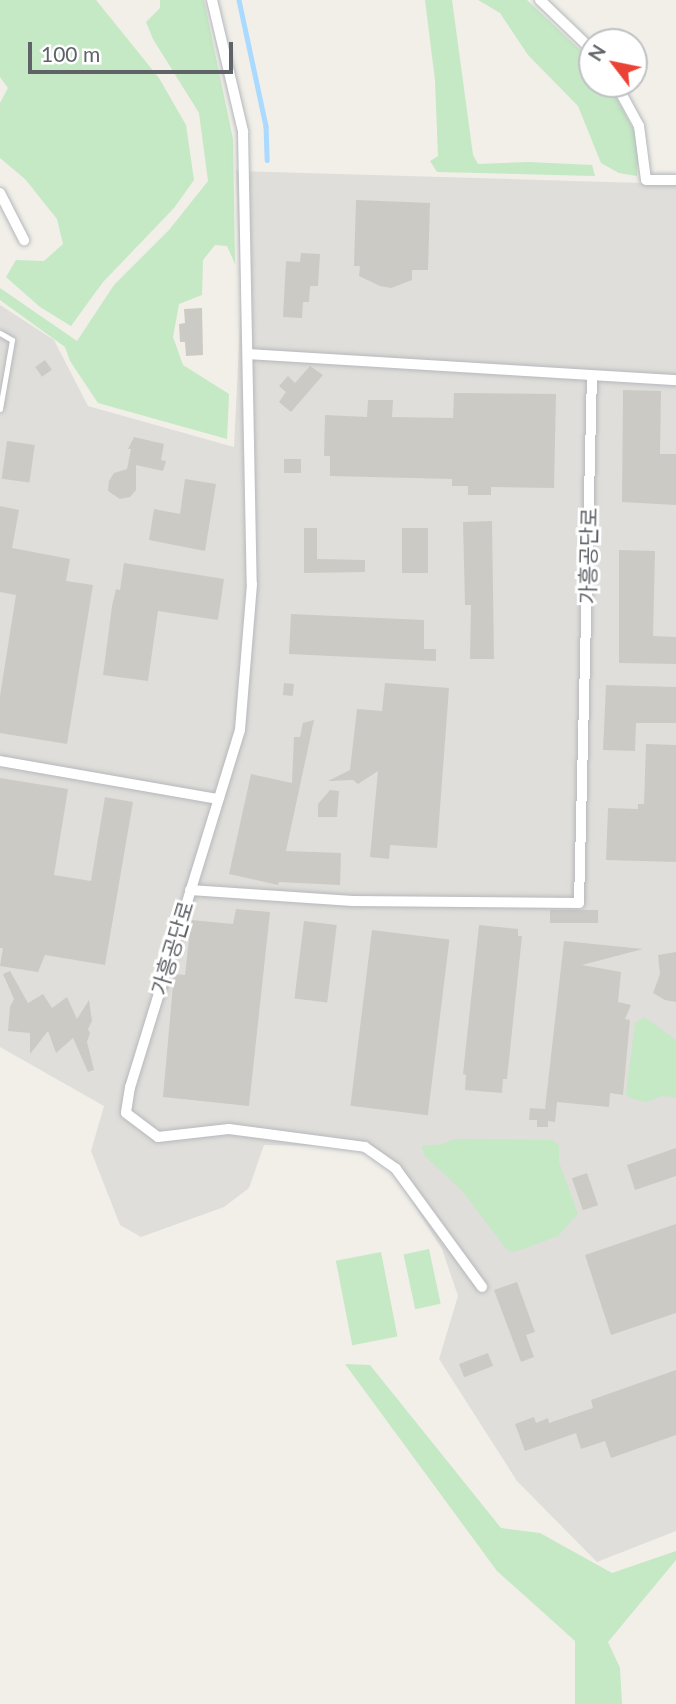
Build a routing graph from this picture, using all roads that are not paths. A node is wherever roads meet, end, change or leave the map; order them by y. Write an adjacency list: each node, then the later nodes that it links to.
1 (212, 0): 9 (street, 가흥공단로)
2 (540, 0): 3 (street)
3 (578, 37)
4 (624, 98): 5 (street)
5 (676, 180)
6 (0, 193): 7 (street)
7 (24, 240)
8 (0, 333): 12 (lane)
9 (248, 354): 10 (street); 14 (street, 가흥공단로)
10 (593, 376): 11 (street); 15 (street, 가흥공단로)
11 (676, 380)
12 (0, 409)
13 (0, 761): 14 (street)
14 (218, 799): 15 (street, 가흥공단로)
15 (190, 890): 16 (street, 가흥공단로)
16 (482, 1287)

